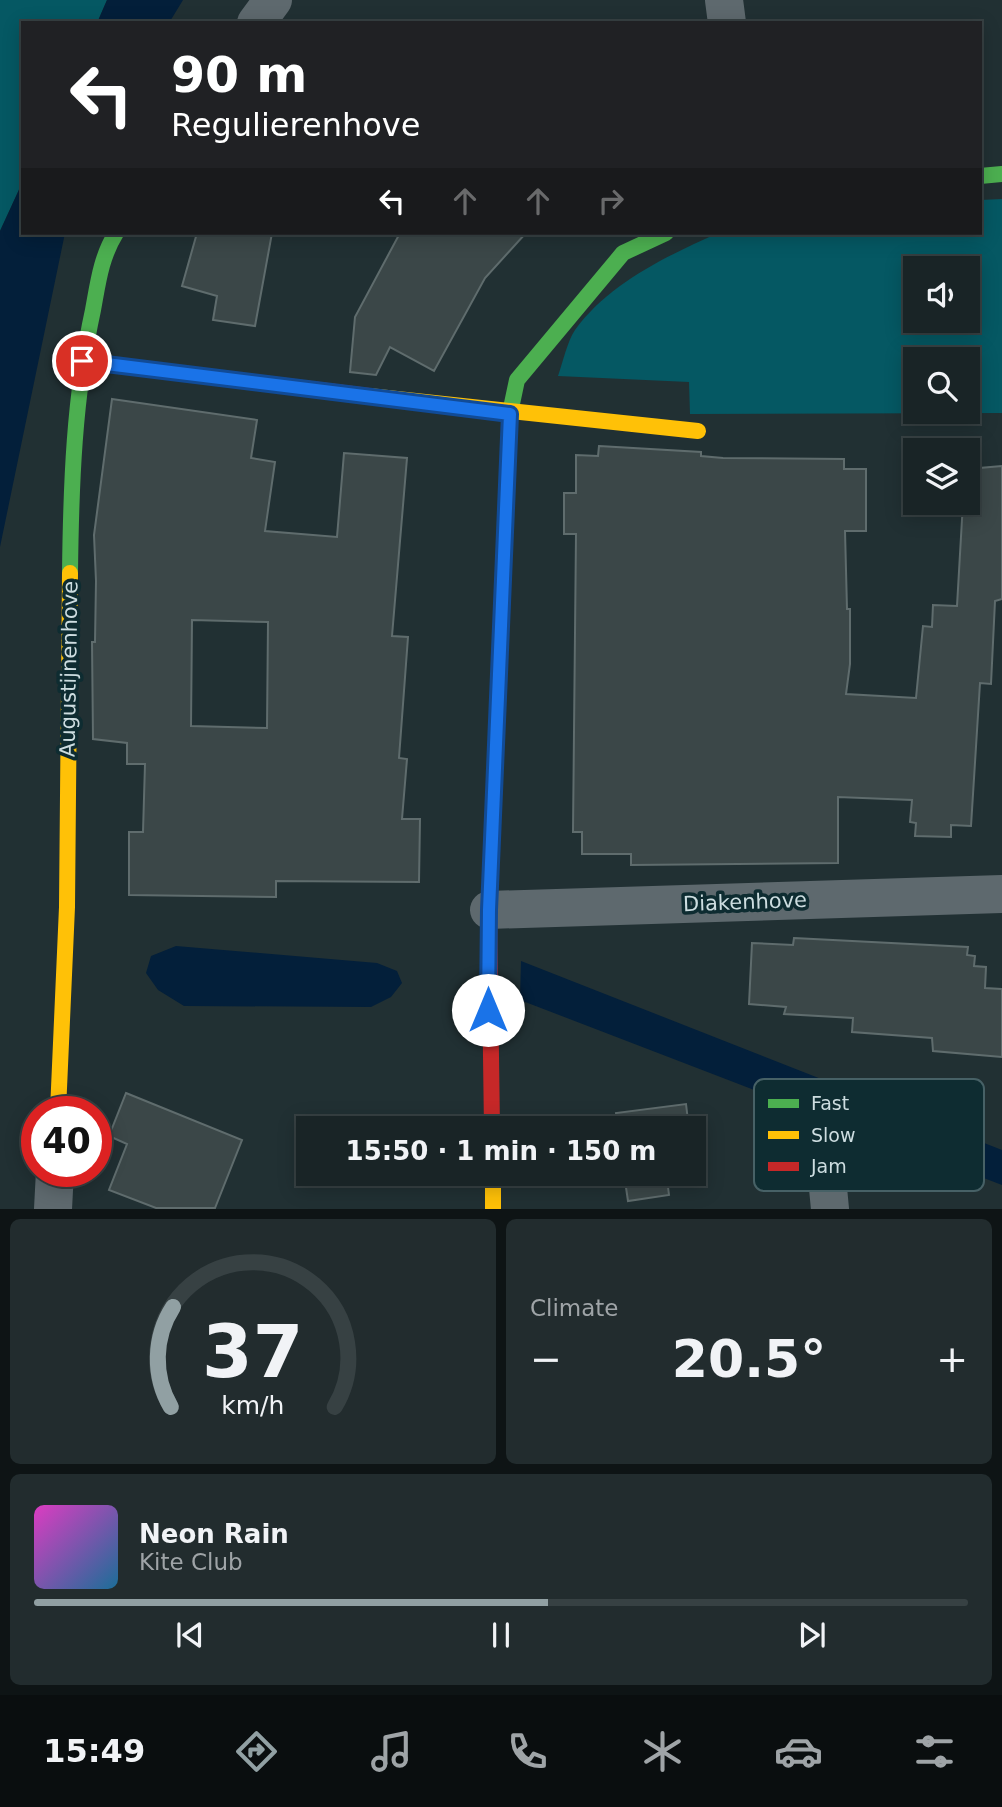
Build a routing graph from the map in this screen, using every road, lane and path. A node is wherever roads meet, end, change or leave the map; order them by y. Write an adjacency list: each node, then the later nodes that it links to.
1 (273, 0): 3 (street)
2 (724, 0): 4 (street)
3 (257, 21)
4 (727, 21)
5 (1002, 174): 6 (street)
6 (982, 176)
7 (115, 235): 9 (street, Augustijnenhove)
8 (662, 235): 10 (street)
9 (82, 361): 10 (street); 14 (street, Augustijnenhove)
10 (510, 414): 11 (street); 13 (street)
11 (698, 431)
12 (1002, 894): 13 (street, Diakenhove)
13 (489, 910): 15 (street)
14 (59, 1096)
15 (492, 1116)
16 (493, 1186): 20 (street)
17 (55, 1187): 19 (street)
18 (829, 1191): 21 (street)
19 (54, 1209)
20 (493, 1209)
21 (831, 1209)

